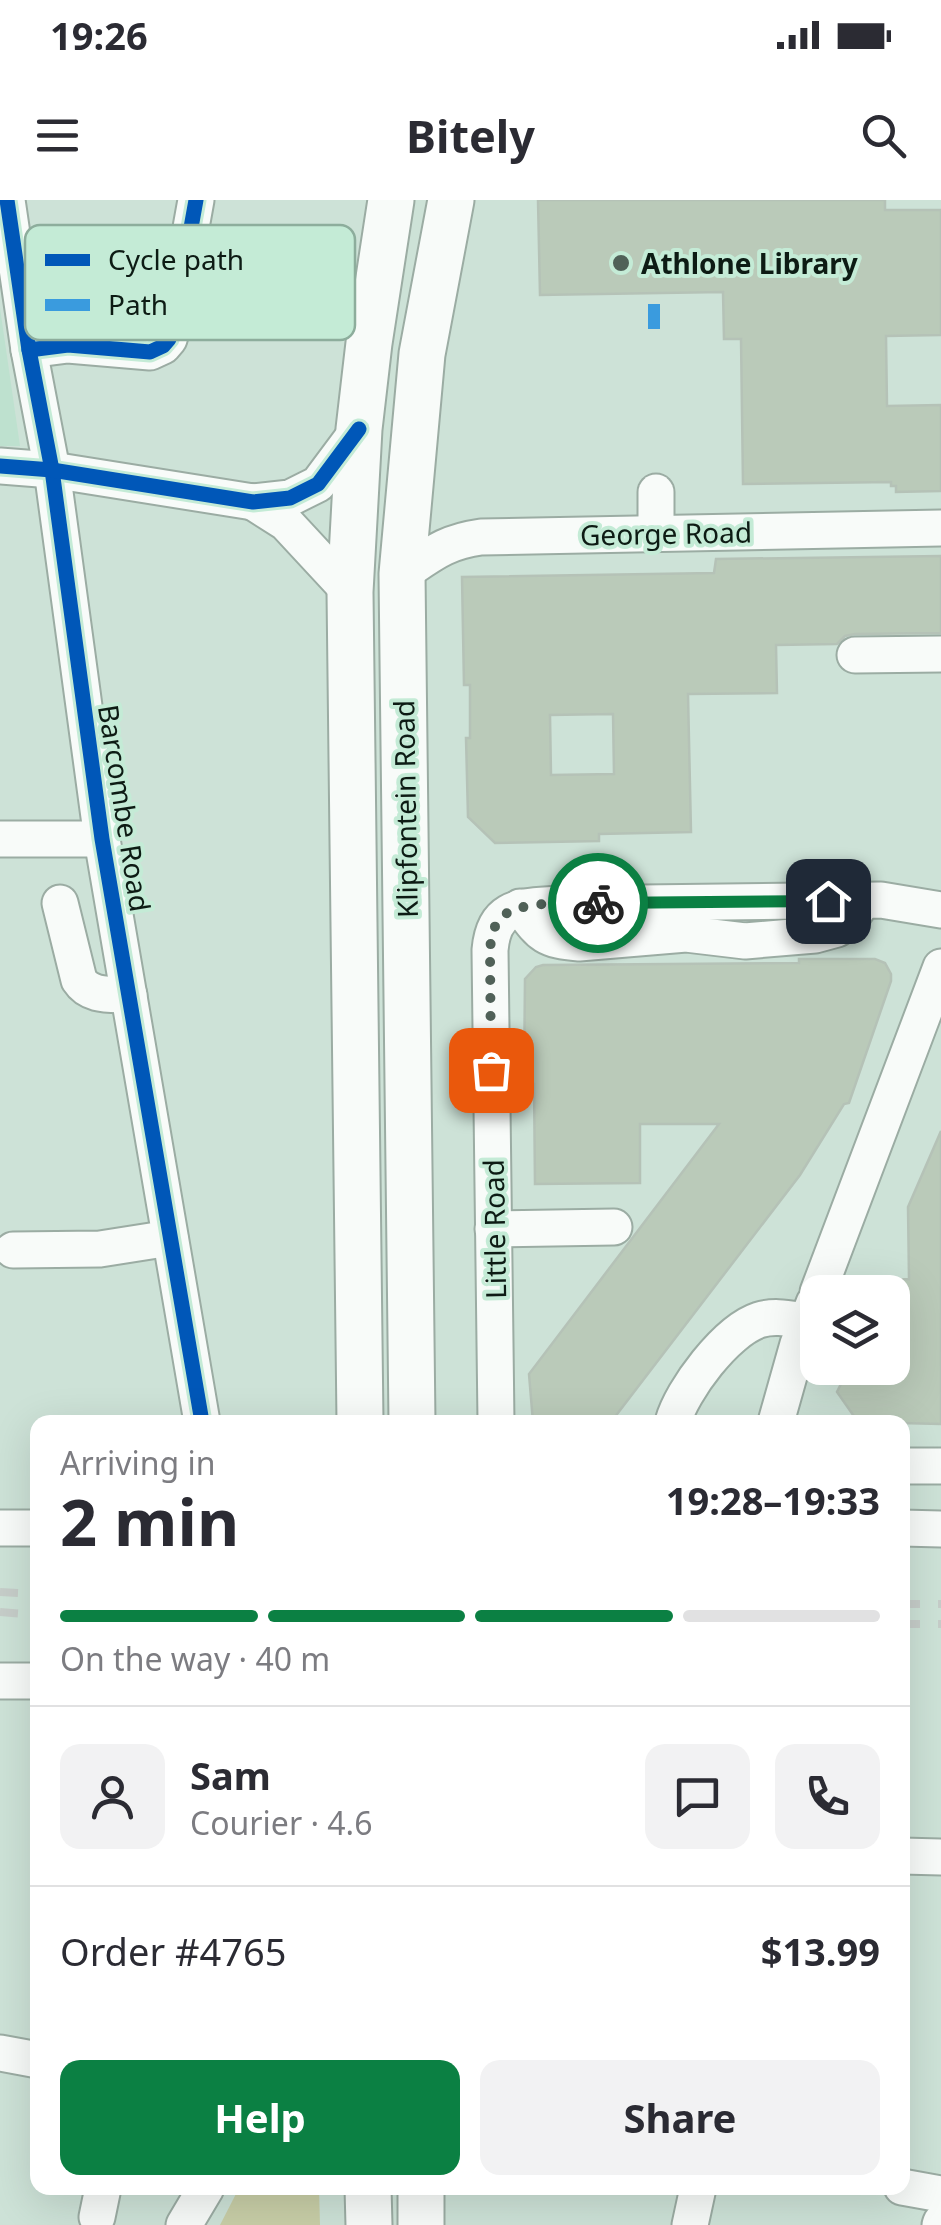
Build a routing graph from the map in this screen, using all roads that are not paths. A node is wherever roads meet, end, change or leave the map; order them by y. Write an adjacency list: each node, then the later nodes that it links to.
1 (7, 200): 6 (street, Barcombe Road)
2 (196, 200): 5 (street)
3 (390, 200): 10 (main road, Klipfontein Road)
4 (451, 200): 17 (main road, Klipfontein Road)
5 (191, 225)
6 (25, 323)
7 (28, 340): 9 (street, Barcombe Road)
8 (167, 340): 9 (street)
9 (29, 350): 12 (street, Barcombe Road)
10 (360, 429): 14 (street); 18 (main road, Klipfontein Road)
11 (0, 466): 12 (street)
12 (52, 470): 14 (street); 22 (street, Barcombe Road)
13 (656, 492): 16 (street)
14 (254, 502): 18 (street)
15 (941, 528): 16 (street, George Road)
16 (656, 534): 17 (street, George Road)
17 (402, 574): 36 (main road, Klipfontein Road)
18 (350, 592): 35 (main road, Klipfontein Road)
19 (941, 654): 20 (street)
20 (854, 655)
21 (0, 839): 22 (street)
22 (102, 839): 26 (street, Barcombe Road)
23 (60, 902): 26 (street)
24 (941, 910): 28 (street, Little Road)
25 (941, 967): 31 (street)
26 (129, 994): 29 (street, Barcombe Road)
27 (614, 1227): 28 (street)
28 (494, 1229): 37 (street, Little Road)
29 (170, 1238): 30 (street); 34 (street, Barcombe Road)
30 (13, 1250)
31 (824, 1275)
32 (800, 1309): 38 (street)
33 (800, 1339): 39 (street)
34 (201, 1415)
35 (360, 1415)
36 (412, 1415)
37 (496, 1415)
38 (675, 1415)
39 (778, 1415)
40 (910, 1466): 41 (street)
41 (941, 1466)
42 (0, 1528): 43 (street)
43 (30, 1528)
44 (910, 1528): 45 (street)
45 (941, 1529)
46 (30, 1680): 47 (street)
47 (0, 1681)
48 (910, 1856): 49 (street)
49 (941, 1856)
50 (0, 2053): 51 (street)
51 (30, 2059)
52 (910, 2188): 53 (street)
53 (941, 2194)
54 (202, 2195): 58 (street)
55 (368, 2195): 59 (main road)
56 (421, 2195): 60 (main road)
57 (696, 2195): 61 (street)
58 (184, 2225)
59 (369, 2225)
60 (422, 2225)
61 (690, 2225)

